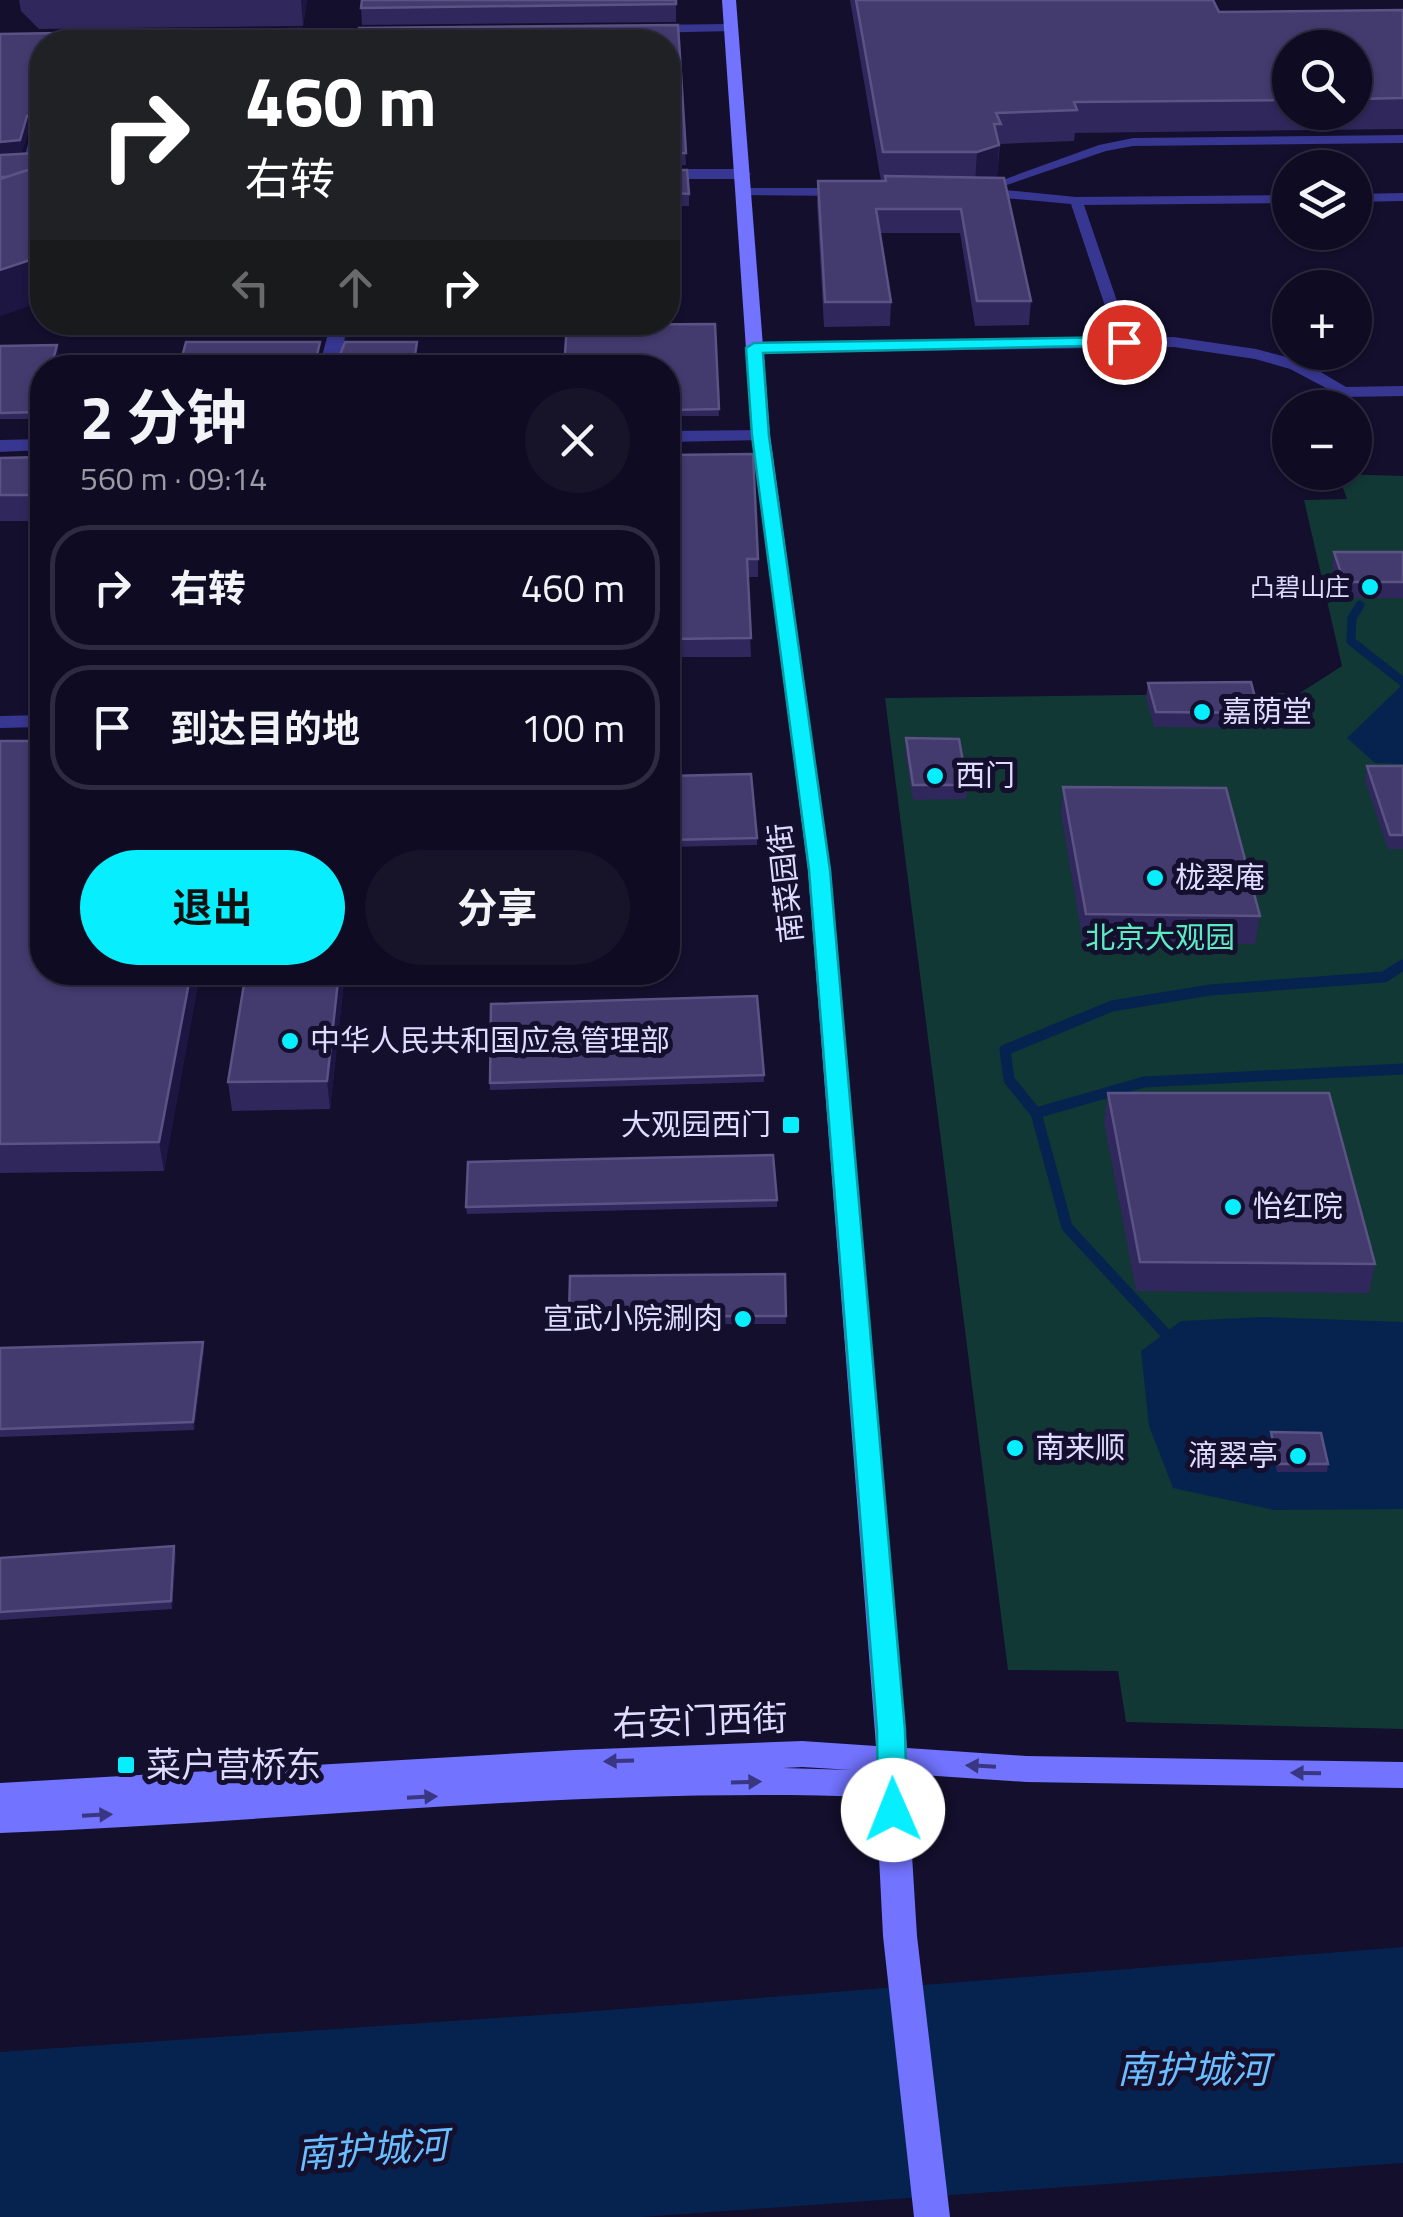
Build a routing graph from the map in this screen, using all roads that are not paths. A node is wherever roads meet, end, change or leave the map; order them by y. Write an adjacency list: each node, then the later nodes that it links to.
1 (729, 0): 2 (street, 南菜园街)
2 (729, 28): 3 (street); 8 (street, 南菜园街)
3 (630, 29)
4 (1403, 138): 11 (lane)
5 (0, 160): 6 (lane)
6 (30, 160)
7 (680, 175): 8 (street)
8 (744, 183): 9 (lane); 17 (street, 南菜园街)
9 (860, 192)
10 (958, 192): 11 (lane)
11 (977, 192): 15 (lane)
12 (1403, 197): 13 (lane)
13 (1372, 198)
14 (1272, 199): 15 (lane)
15 (1076, 201): 16 (lane)
16 (1124, 342): 17 (street); 18 (street)
17 (754, 348): 19 (street, 南菜园街)
18 (1403, 391)
19 (761, 436): 20 (street); 25 (street, 南菜园街)
20 (680, 437)
21 (30, 445): 22 (street)
22 (0, 446)
23 (30, 721): 24 (street)
24 (0, 722)
25 (892, 1773): 26 (street, 右安门西街, one-way to 25); 27 (street, 右安门西街, one-way to 27); 28 (street, 右安门西街, one-way to 25); 29 (street, 南菜园街)
26 (1403, 1775)
27 (0, 1796)
28 (0, 1820)
29 (932, 2217)

